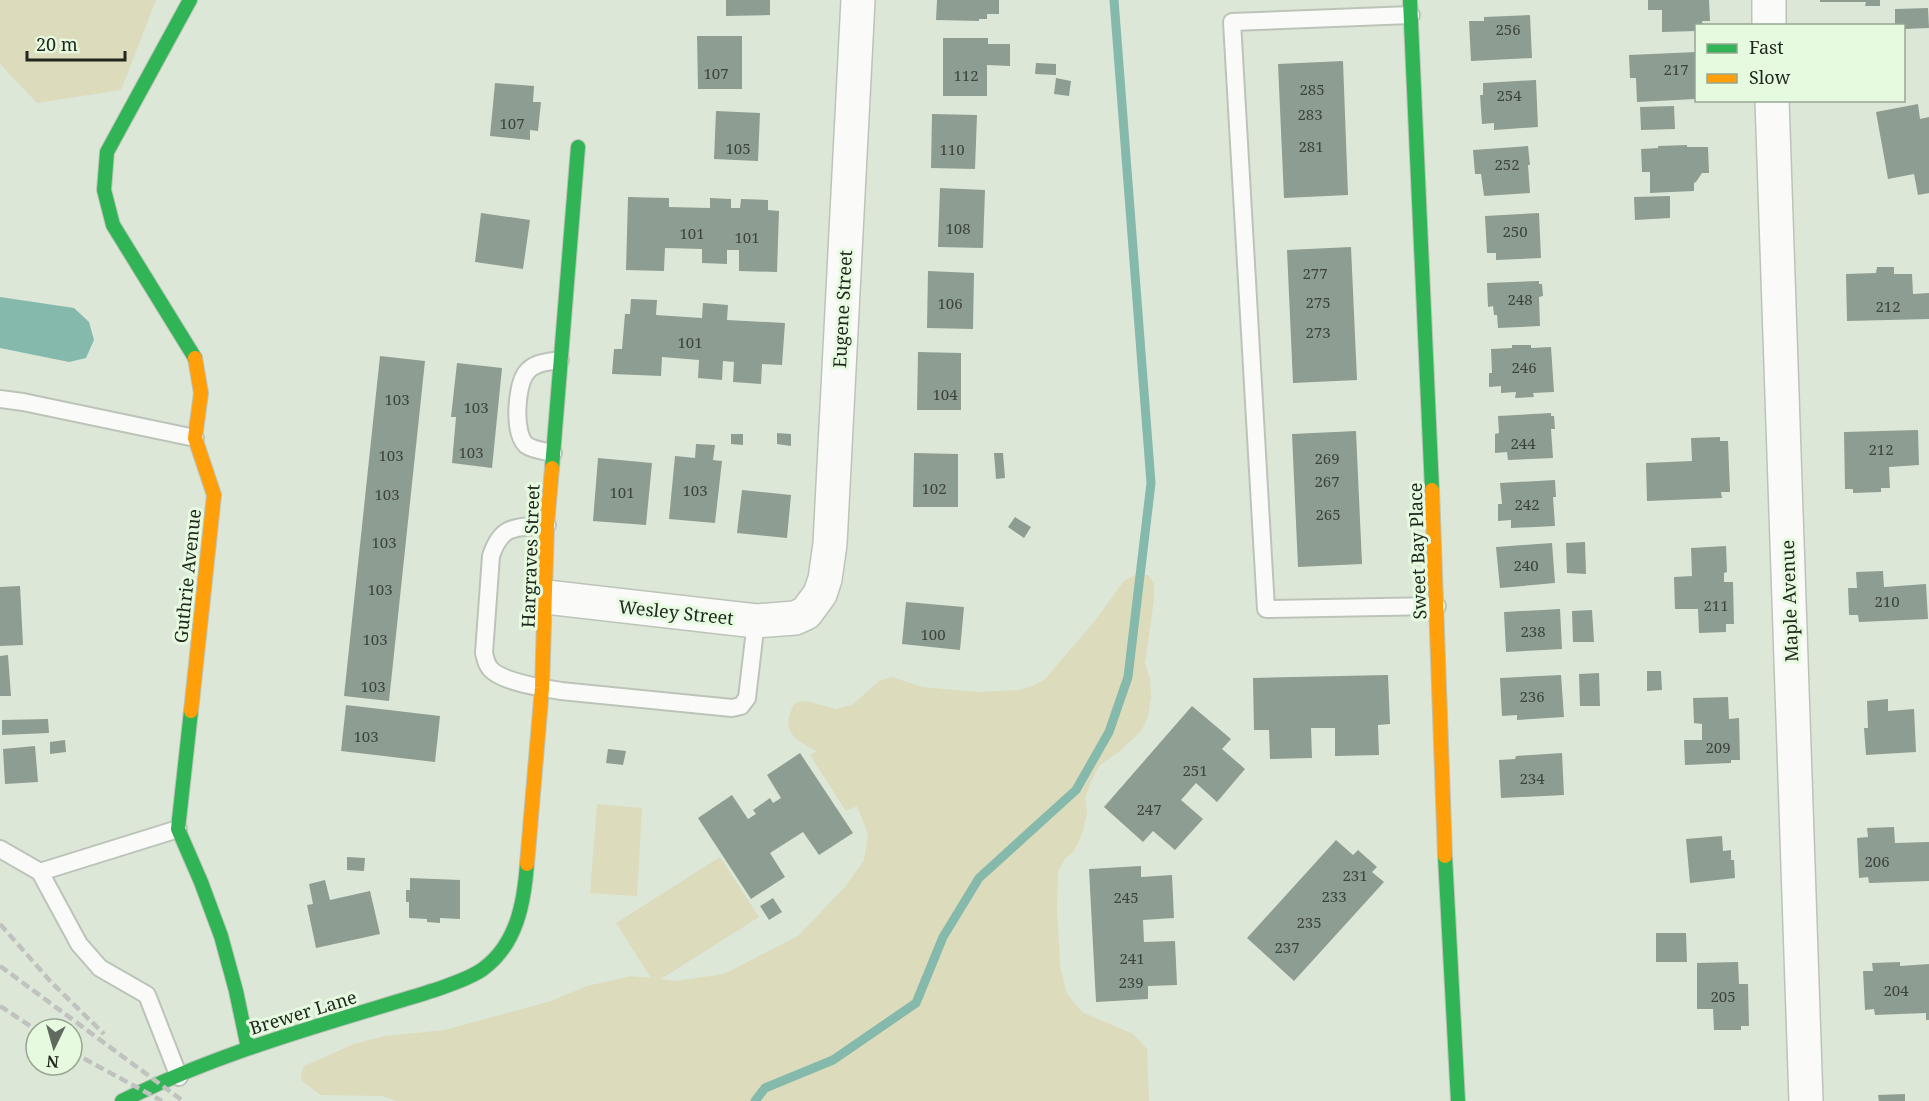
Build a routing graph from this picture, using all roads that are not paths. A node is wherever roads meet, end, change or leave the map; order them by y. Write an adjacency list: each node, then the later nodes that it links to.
1 (190, 0): 10 (street, Guthrie Avenue)
2 (858, 0): 15 (street, Eugene Street)
3 (1769, 0): 5 (street)
4 (1411, 8): 14 (street, Sweet Bay Place); 14 (lane)
5 (1770, 24)
6 (1772, 102): 26 (street, Maple Avenue)
7 (578, 147): 8 (street, Hargraves Street)
8 (560, 360): 11 (street, Hargraves Street); 11 (lane)
9 (0, 399): 10 (lane)
10 (195, 438): 18 (street, Guthrie Avenue)
11 (553, 453): 12 (street, Hargraves Street)
12 (547, 525): 13 (street, Hargraves Street); 17 (lane)
13 (546, 597): 16 (street, Wesley Street); 17 (street, Hargraves Street)
14 (1437, 606): 25 (street, Sweet Bay Place)
15 (806, 613): 16 (street, Wesley Street)
16 (756, 621): 17 (lane)
17 (542, 688): 21 (street, Hargraves Street)
18 (178, 829): 20 (lane); 22 (street)
19 (0, 849): 20 (lane)
20 (40, 872): 23 (lane)
21 (494, 959): 22 (street, Brewer Lane)
22 (248, 1048): 23 (street, Brewer Lane)
23 (179, 1077): 24 (street, Brewer Lane)
24 (122, 1101)
25 (1458, 1101)
26 (1806, 1101)

